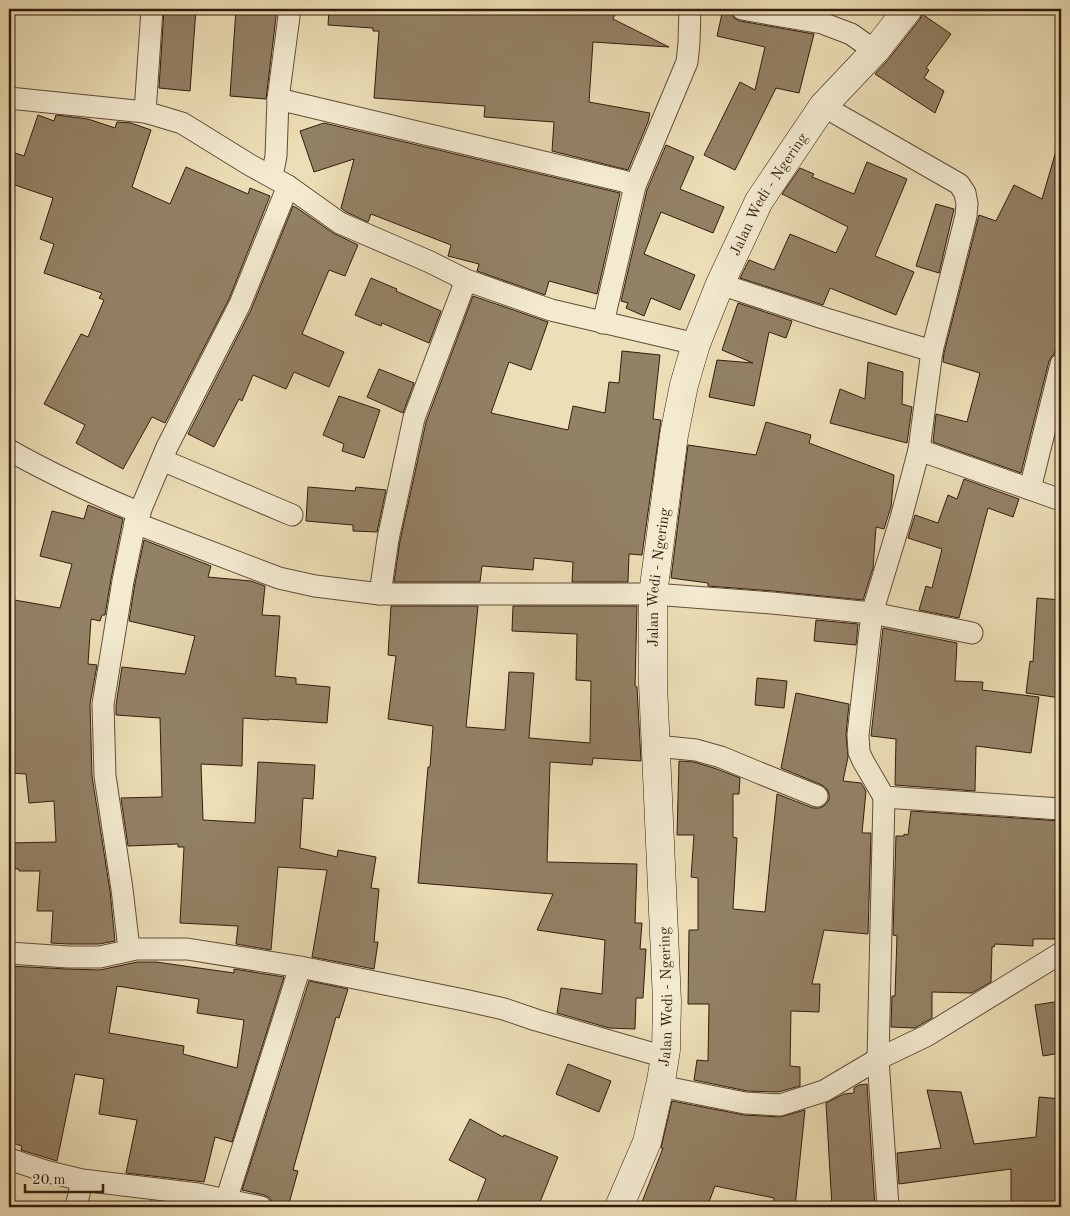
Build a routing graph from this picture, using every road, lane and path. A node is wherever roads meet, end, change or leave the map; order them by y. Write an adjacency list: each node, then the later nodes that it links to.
1 (152, 9): 10 (street)
2 (290, 9): 8 (street)
3 (690, 9): 12 (street)
4 (742, 9): 6 (street)
5 (908, 9): 6 (main road, Jalan Wedi - Ngering)
6 (875, 50): 9 (main road, Jalan Wedi - Ngering)
7 (9, 98): 10 (street)
8 (278, 99): 11 (street); 12 (street)
9 (823, 106): 14 (main road, Jalan Wedi - Ngering); 17 (street)
10 (145, 112): 11 (street)
11 (280, 181): 13 (street); 21 (street)
12 (636, 186): 15 (street)
13 (466, 280): 15 (street); 26 (street)
14 (720, 284): 16 (main road, Jalan Wedi - Ngering); 17 (street)
15 (603, 323): 16 (street)
16 (696, 344): 27 (main road, Jalan Wedi - Ngering)
17 (932, 350): 20 (street)
18 (1061, 364): 22 (street)
19 (9, 450): 25 (street)
20 (919, 450): 22 (street); 28 (street)
21 (162, 460): 24 (street); 25 (street)
22 (1030, 489): 23 (street)
23 (1061, 500)
24 (292, 515)
25 (137, 518): 26 (street); 34 (street)
26 (380, 594): 27 (street)
27 (653, 594): 28 (street); 30 (main road, Jalan Wedi - Ngering)
28 (872, 613): 29 (street); 32 (street)
29 (972, 633)
30 (656, 746): 31 (street); 38 (main road, Jalan Wedi - Ngering)
31 (818, 796)
32 (884, 797): 33 (street); 39 (street)
33 (1061, 809)
34 (129, 950): 35 (street); 37 (street)
35 (9, 952)
36 (1061, 954): 39 (street)
37 (300, 967): 38 (street); 43 (street)
38 (665, 1057): 40 (main road, Jalan Wedi - Ngering)
39 (878, 1059): 40 (street); 47 (street)
40 (660, 1086): 46 (main road, Jalan Wedi - Ngering)
41 (9, 1159): 42 (street)
42 (82, 1180): 43 (street); 44 (street)
43 (225, 1203): 45 (street)
44 (76, 1207)
45 (261, 1207)
46 (619, 1207)
47 (888, 1207)

